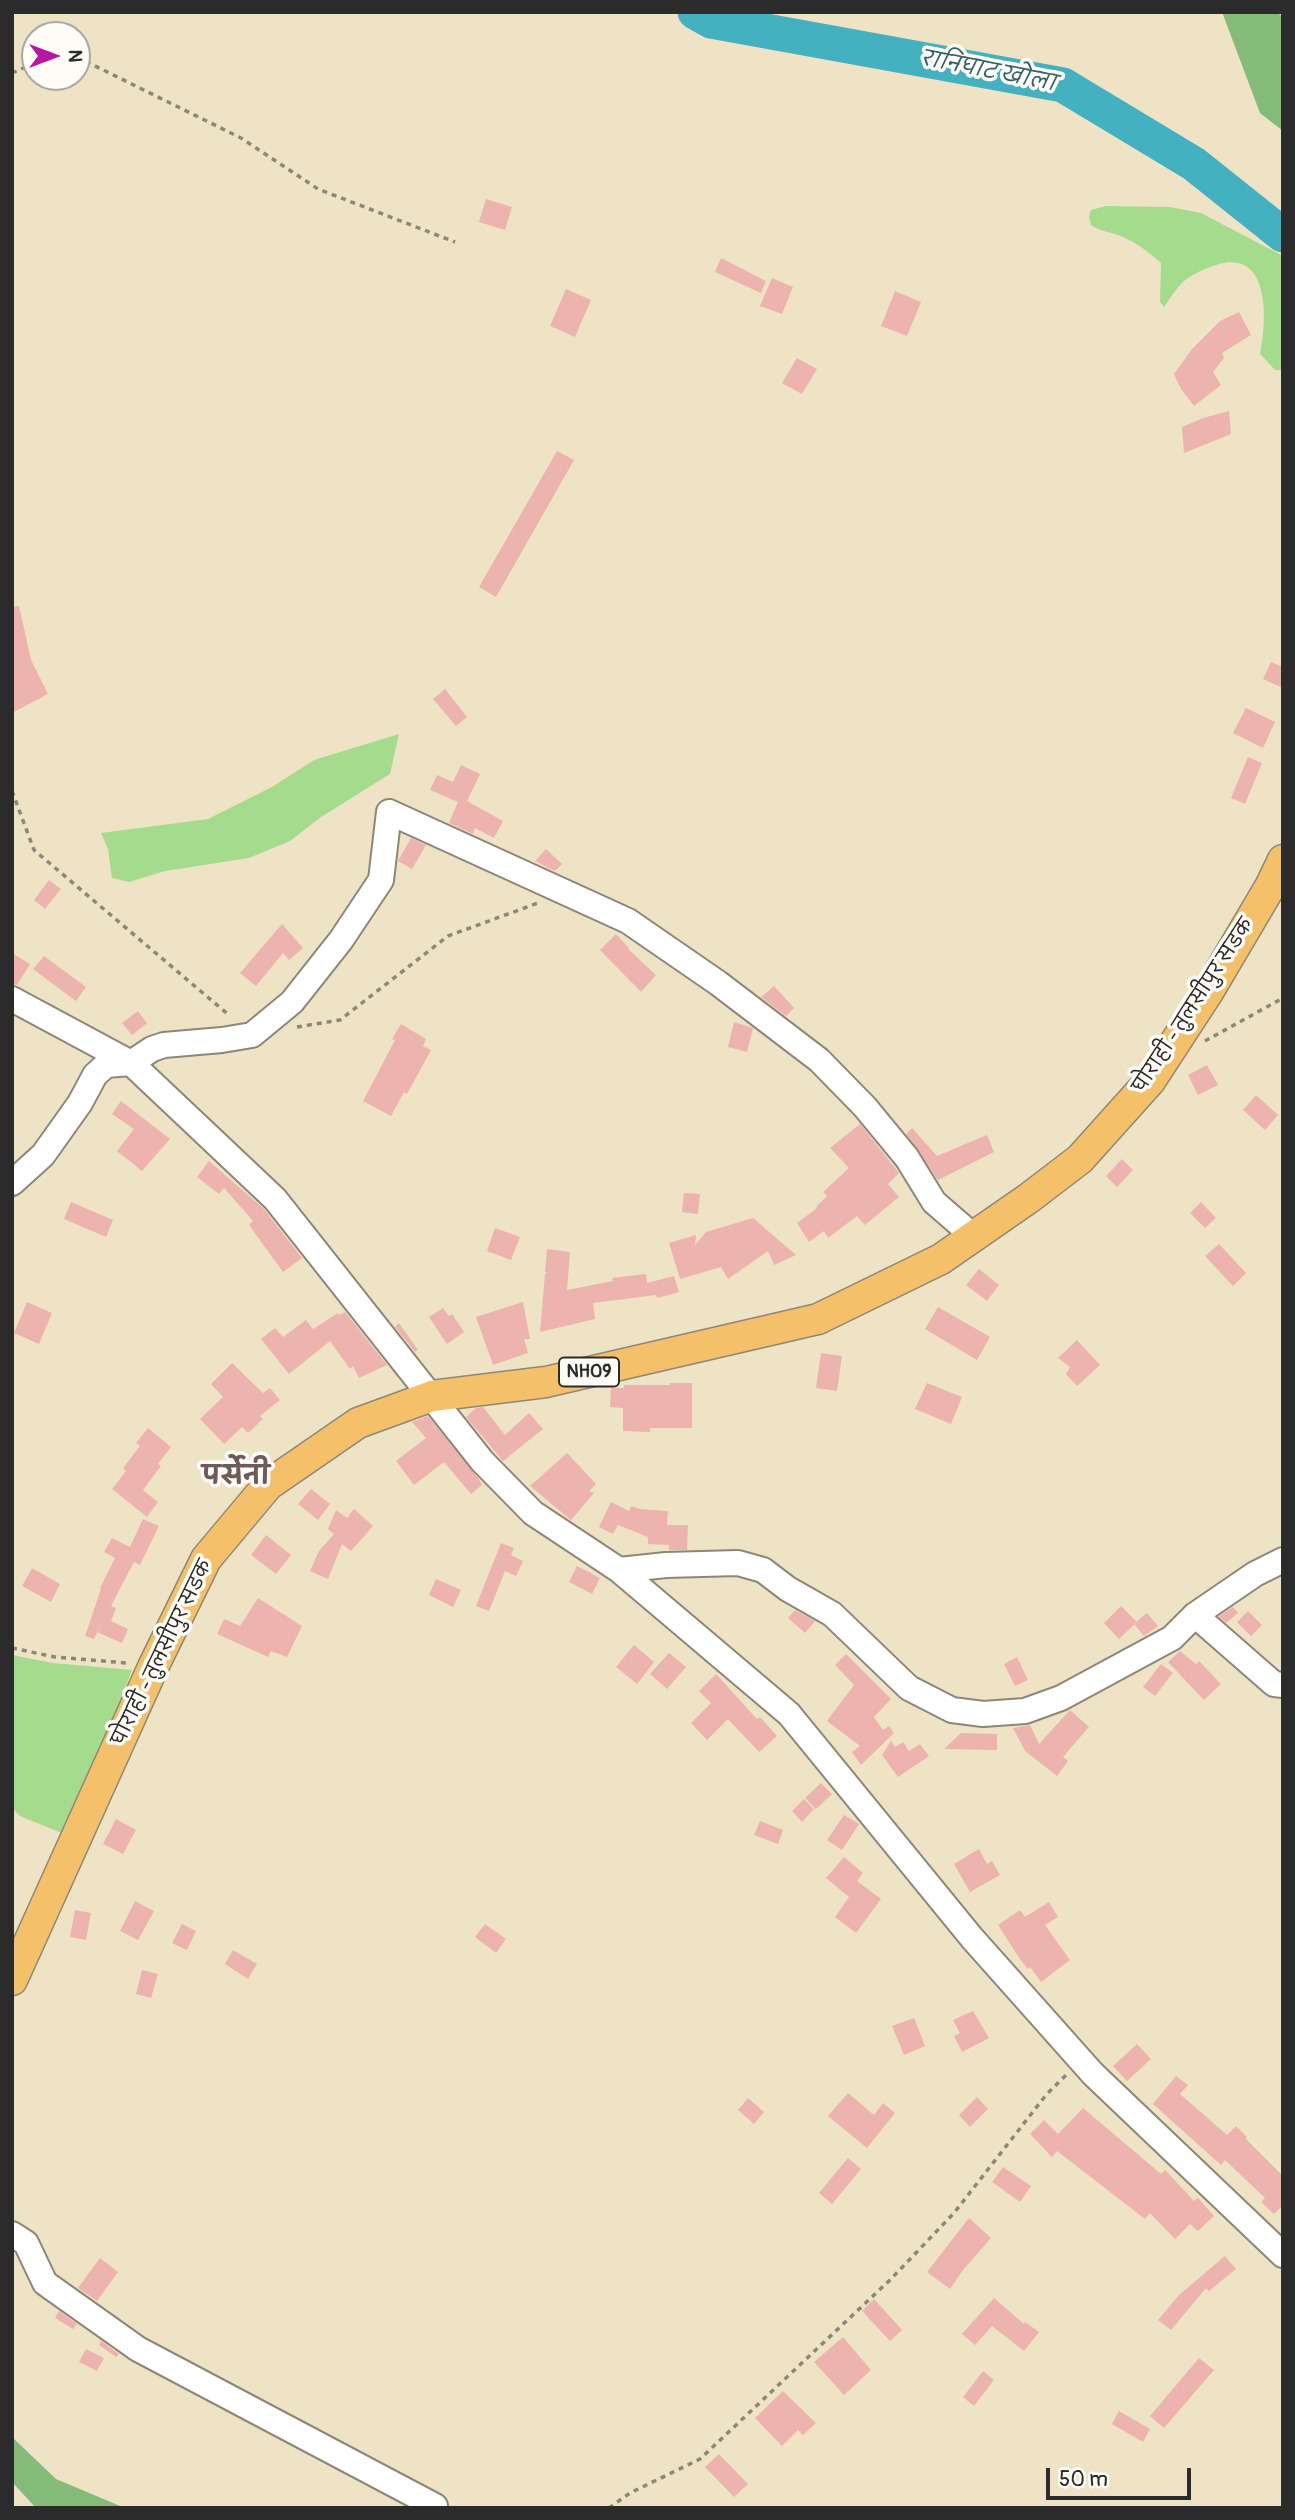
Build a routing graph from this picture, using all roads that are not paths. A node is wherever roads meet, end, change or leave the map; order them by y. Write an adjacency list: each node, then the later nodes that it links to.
1 (1283, 860): 5 (main road, घोराही - तुलसीपुर सडक / NH09)
2 (12, 999): 3 (street)
3 (131, 1063): 4 (street); 5 (street); 6 (street)
4 (12, 1183)
5 (972, 1235): 6 (main road, घोराही - तुलसीपुर सडक / NH09)
6 (432, 1396): 8 (street); 11 (main road, घोराही - तुलसीपुर सडक / NH09)
7 (1283, 1560): 9 (street)
8 (619, 1570): 9 (street); 13 (street)
9 (1195, 1615): 10 (street)
10 (1283, 1685)
11 (12, 1980)
12 (12, 2234): 14 (street)
13 (1283, 2255)
14 (435, 2507)

